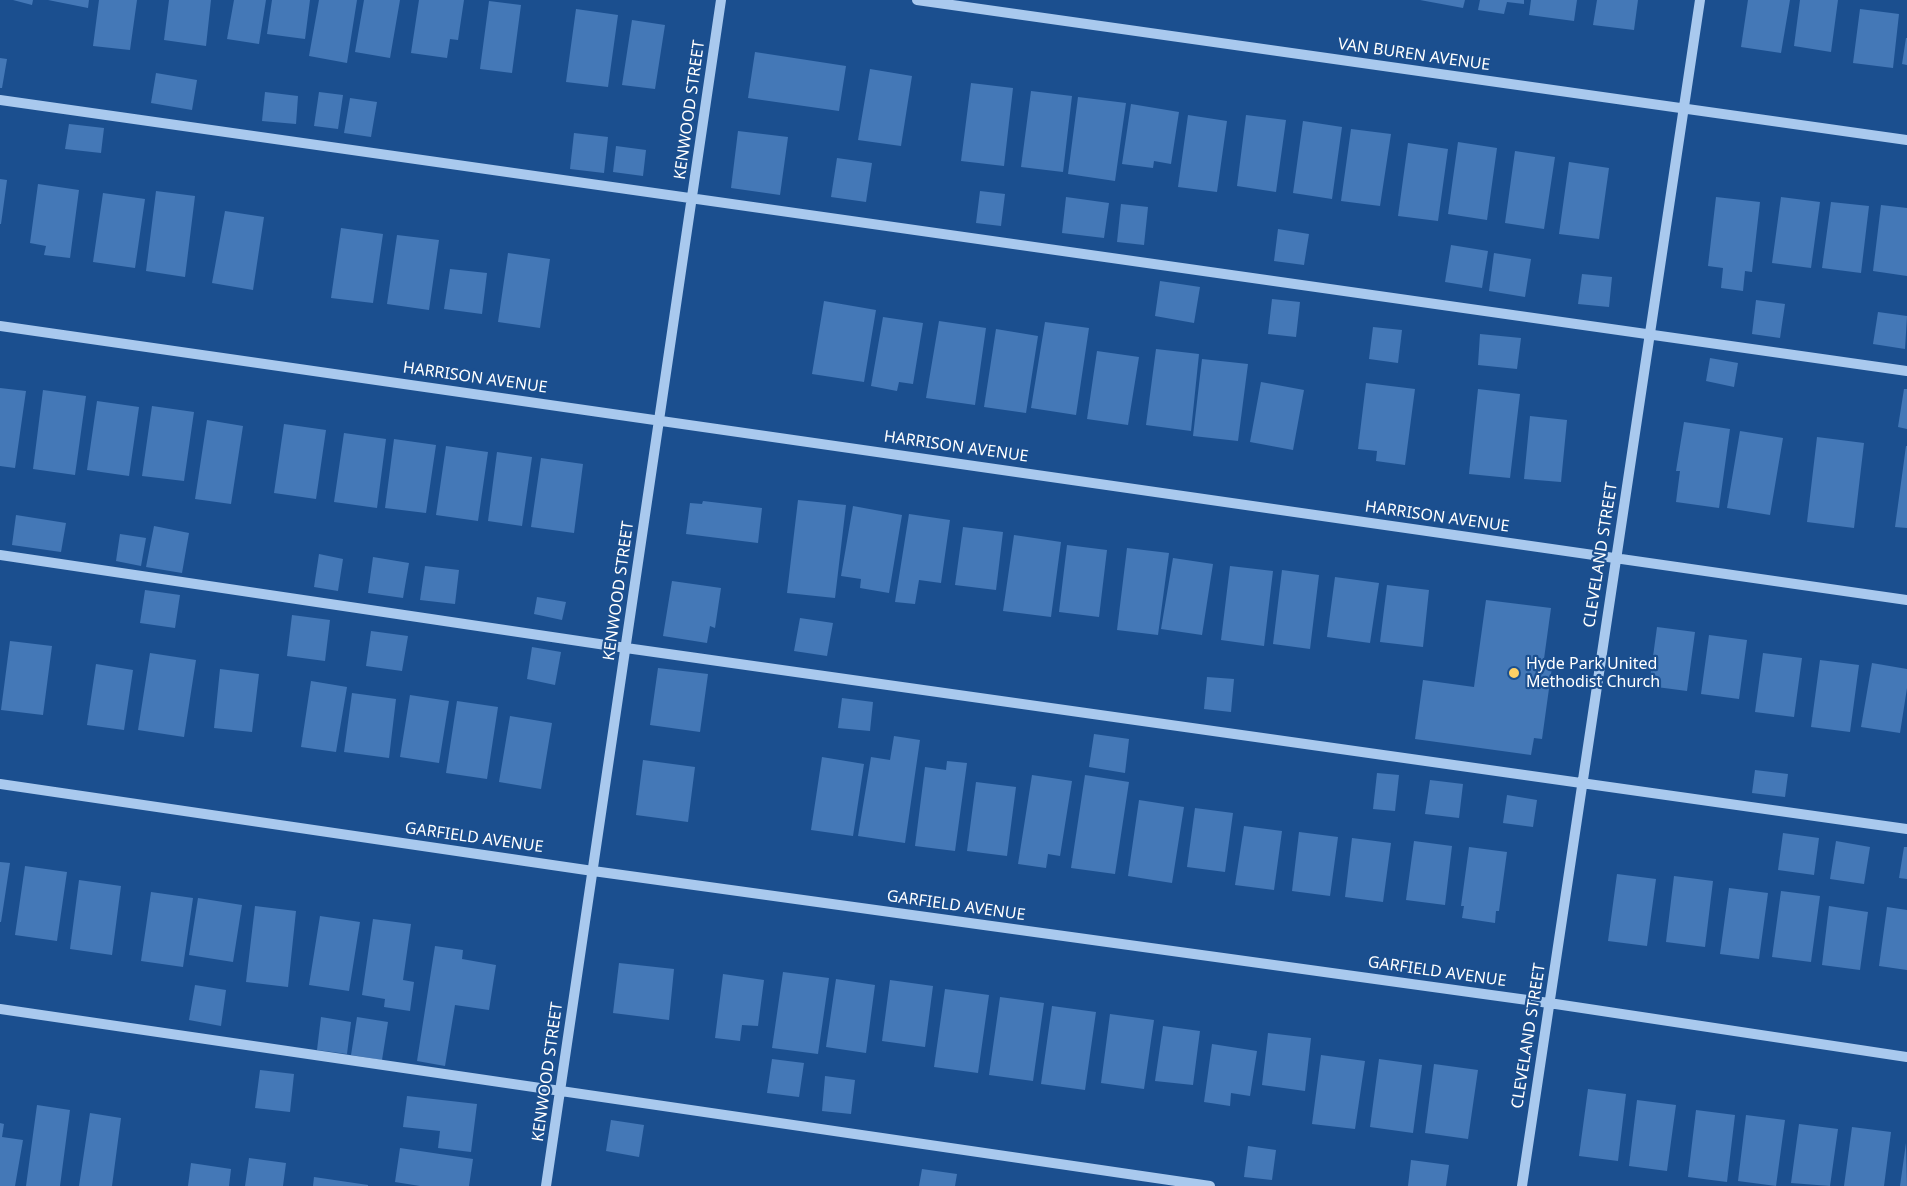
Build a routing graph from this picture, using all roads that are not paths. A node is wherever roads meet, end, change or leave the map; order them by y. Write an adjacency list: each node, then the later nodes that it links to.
1 (721, 0): 7 (street, KENWOOD STREET)
2 (917, 0): 5 (street, VAN BUREN AVENUE)
3 (1700, 0): 5 (street, CLEVELAND STREET)
4 (0, 100): 7 (street)
5 (1684, 109): 6 (street, VAN BUREN AVENUE); 9 (street, CLEVELAND STREET)
6 (1907, 140)
7 (692, 198): 9 (street); 11 (street, KENWOOD STREET)
8 (0, 326): 11 (street, HARRISON AVENUE)
9 (1650, 336): 10 (street); 13 (street, CLEVELAND STREET)
10 (1907, 371)
11 (659, 419): 13 (street, HARRISON AVENUE); 15 (street, KENWOOD STREET)
12 (0, 555): 15 (street)
13 (1616, 559): 14 (street, HARRISON AVENUE); 16 (street, CLEVELAND STREET)
14 (1907, 600)
15 (626, 648): 16 (street); 19 (street, KENWOOD STREET)
16 (1582, 782): 18 (street); 20 (street, CLEVELAND STREET)
17 (0, 784): 19 (street, GARFIELD AVENUE)
18 (1907, 829)
19 (593, 871): 20 (street, GARFIELD AVENUE); 23 (street, KENWOOD STREET)
20 (1549, 1003): 22 (street, GARFIELD AVENUE); 26 (street, CLEVELAND STREET)
21 (0, 1009): 23 (street)
22 (1907, 1057)
23 (560, 1092): 24 (street, KENWOOD STREET); 25 (street)
24 (546, 1186)
25 (1210, 1186)
26 (1521, 1186)

